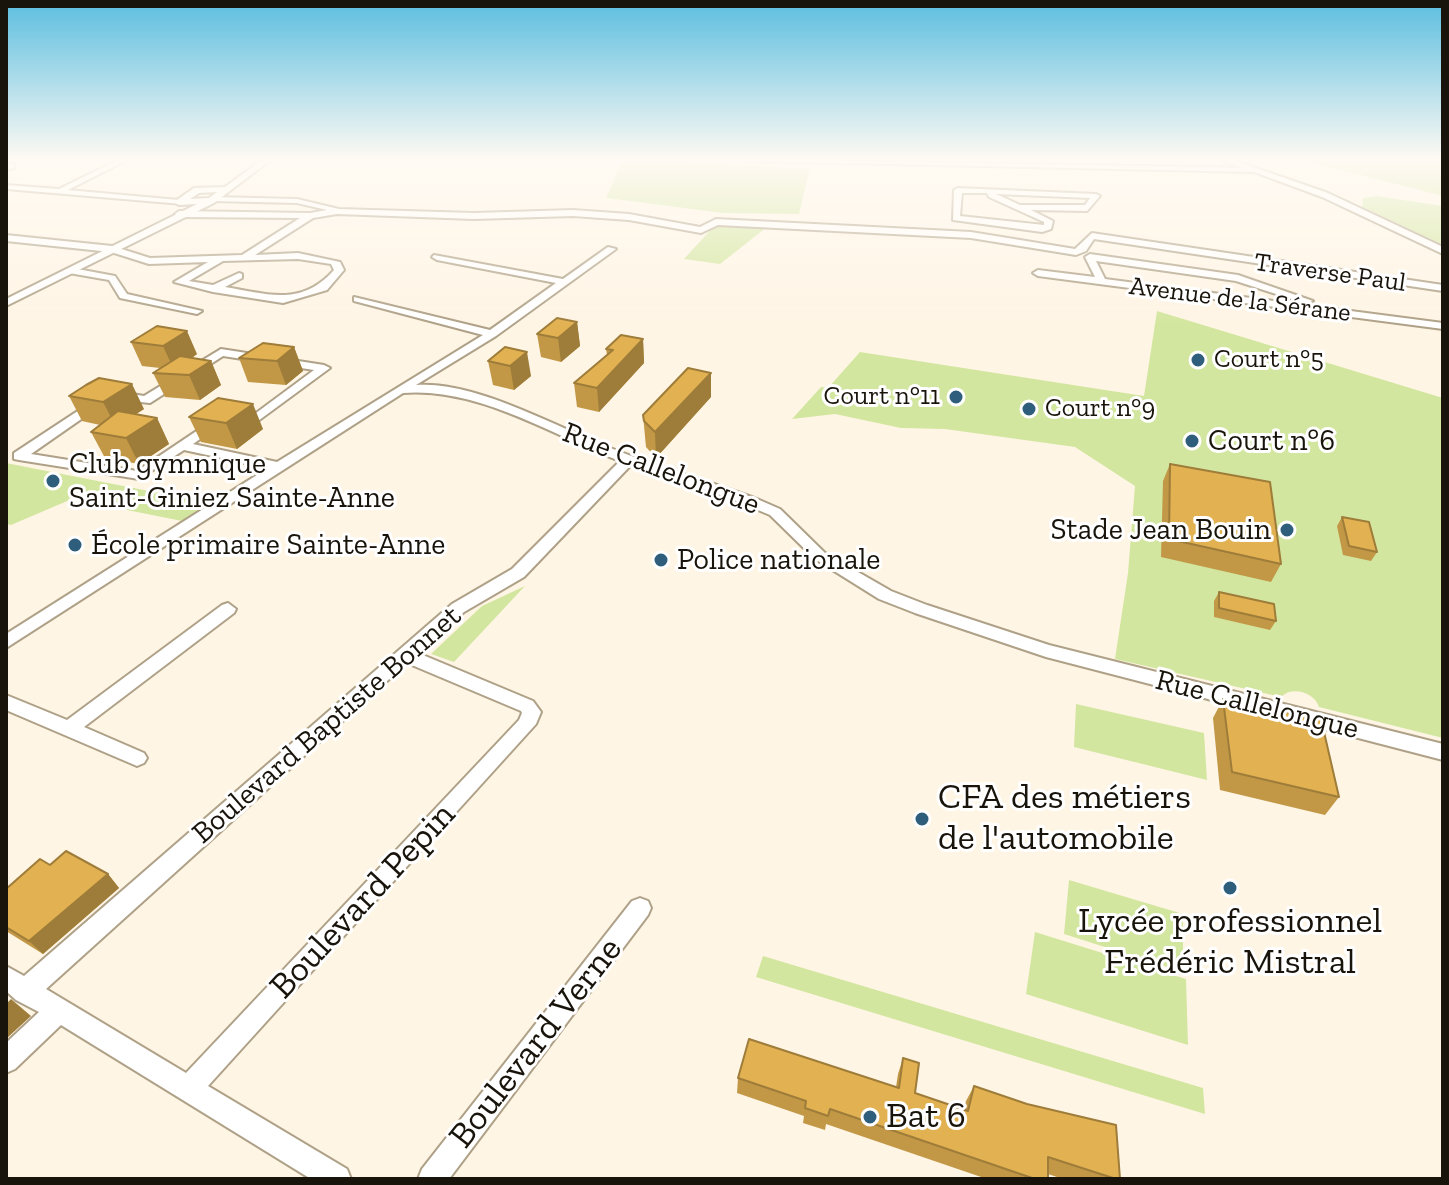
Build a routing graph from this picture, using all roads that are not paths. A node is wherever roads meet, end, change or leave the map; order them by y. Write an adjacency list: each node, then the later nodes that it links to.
1 (168, 214): 12 (street)
2 (285, 214): 10 (street, Traverse Paul)
3 (319, 214): 10 (street, Traverse Paul)
4 (427, 214): 5 (street, Traverse Paul)
5 (530, 214)
6 (591, 214): 23 (street, Traverse Paul)
7 (956, 214): 8 (street)
8 (1034, 214)
9 (1366, 214): 14 (street)
10 (310, 216): 17 (street)
11 (6, 238): 12 (street)
12 (112, 249): 16 (street); 18 (street)
13 (611, 249): 22 (street)
14 (1443, 251)
15 (437, 257): 22 (street)
16 (222, 258): 17 (street); 24 (street)
17 (244, 258): 24 (street)
18 (72, 271): 26 (street); 27 (street)
19 (1038, 273): 21 (street, Avenue de la Sérane)
20 (239, 276): 24 (street)
21 (1101, 281): 28 (street, Avenue de la Sérane); 28 (street)
22 (564, 282): 30 (street)
23 (1443, 288)
24 (213, 289)
25 (358, 299): 30 (street)
26 (6, 303)
27 (197, 311)
28 (1340, 313): 29 (street, Avenue de la Sérane)
29 (1443, 326)
30 (492, 334): 31 (street)
31 (400, 390): 33 (street, Rue Callelongue); 34 (street)
32 (182, 446): 32 (street); 34 (street)
33 (629, 459): 37 (street, Boulevard Baptiste Bonnet); 40 (street, Rue Callelongue)
34 (280, 467): 36 (street)
35 (228, 609): 39 (street)
36 (6, 642)
37 (406, 655): 43 (street, Boulevard Baptiste Bonnet); 46 (street, Boulevard Pepin)
38 (6, 702): 39 (street)
39 (69, 729): 41 (street)
40 (1443, 752)
41 (137, 758)
42 (640, 908): 48 (street, Boulevard Verne)
43 (15, 985): 44 (street)
44 (57, 1012): 45 (street); 46 (street)
45 (6, 1060)
46 (190, 1087): 47 (street)
47 (337, 1179)
48 (432, 1179)

